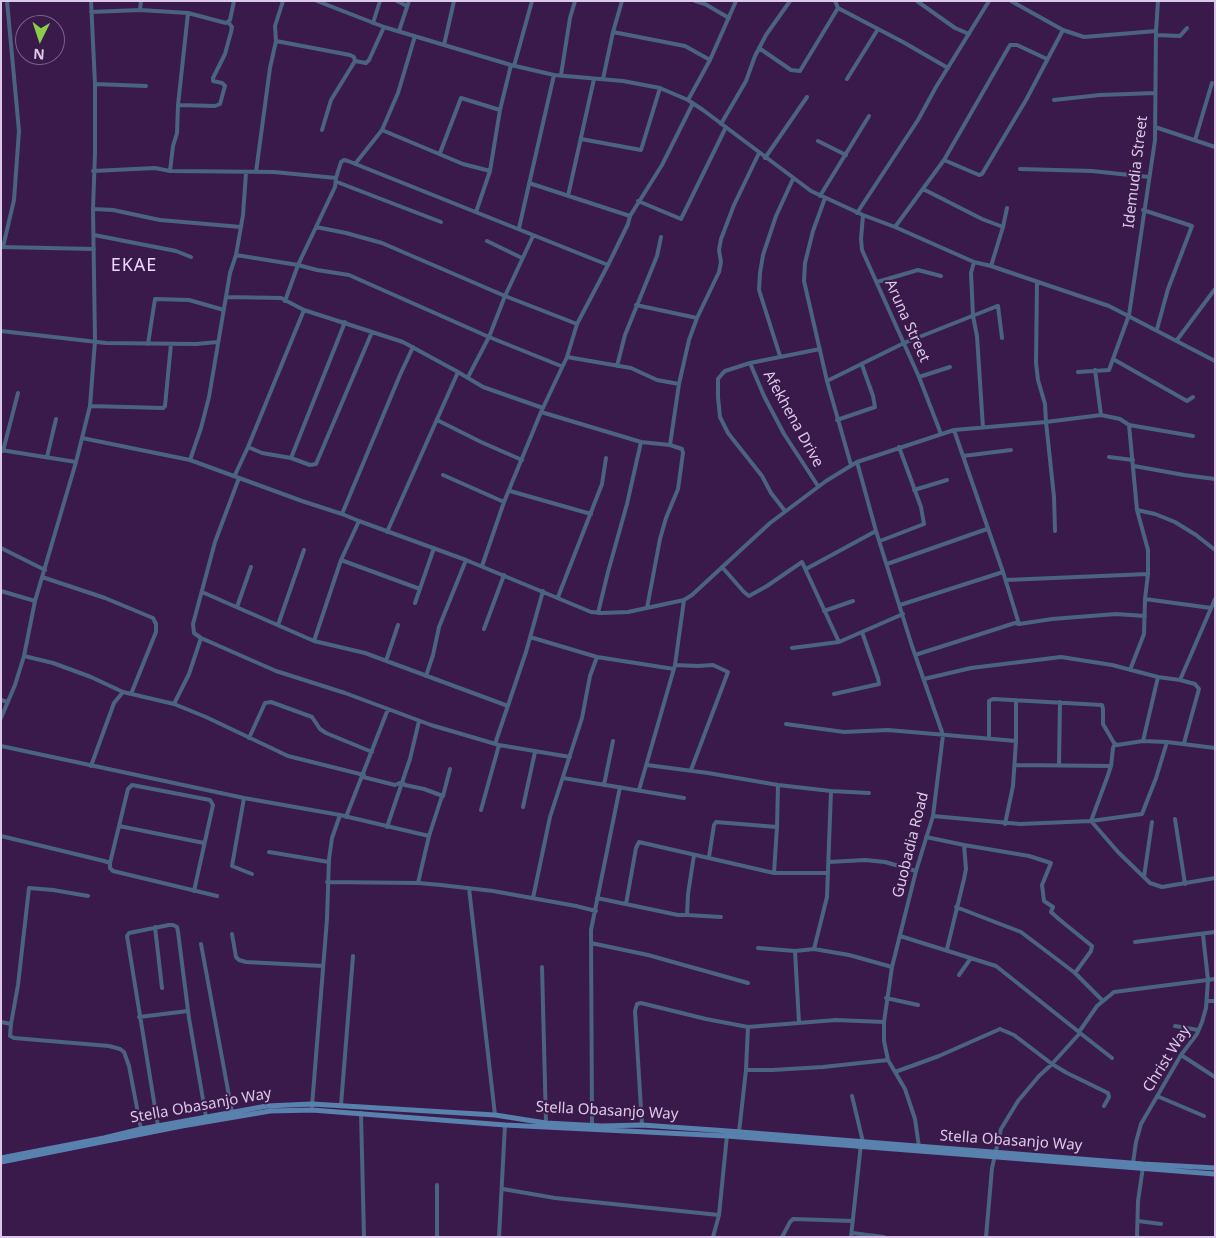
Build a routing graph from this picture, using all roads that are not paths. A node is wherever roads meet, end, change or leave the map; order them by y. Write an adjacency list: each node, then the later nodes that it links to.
1 (7, 1): 113 (street)
2 (91, 1): 27 (street)
3 (141, 1): 26 (street)
4 (234, 1): 30 (street)
5 (283, 1): 41 (street)
6 (317, 1): 23 (street)
7 (331, 1): 23 (street)
8 (380, 1): 31 (street)
9 (397, 1): 24 (street)
10 (409, 1): 24 (street)
11 (454, 1): 42 (street)
12 (532, 1): 47 (street)
13 (576, 1): 50 (street)
14 (622, 1): 37 (street)
15 (696, 1): 29 (street)
16 (736, 1): 29 (street)
17 (790, 1): 43 (street)
18 (835, 1): 25 (street)
19 (917, 1): 39 (street)
20 (989, 1): 39 (street)
21 (1011, 1): 35 (street)
22 (1158, 1): 38 (street, Idemudia Street)
23 (329, 6): 31 (street)
24 (407, 6): 36 (street)
25 (838, 8): 34 (street); 43 (street)
26 (140, 10): 27 (street); 28 (street)
27 (91, 12): 55 (street)
28 (188, 13): 30 (street); 62 (street)
29 (729, 18): 45 (street)
30 (228, 22): 62 (street)
31 (373, 23): 32 (street)
32 (384, 27): 36 (street); 46 (street)
33 (1187, 28): 38 (street)
34 (878, 29): 48 (street); 51 (street)
35 (1063, 30): 38 (street); 44 (street)
36 (399, 31): 40 (street)
37 (613, 32): 45 (street); 53 (street)
38 (1156, 33): 58 (street, Idemudia Street)
39 (968, 34): 48 (street)
40 (415, 36): 42 (street); 70 (street)
41 (276, 41): 46 (street); 85 (street)
42 (444, 44): 47 (street)
43 (759, 48): 66 (street)
44 (1047, 59): 79 (street); 79 (street)
45 (710, 60): 60 (street)
46 (355, 61): 69 (street)
47 (512, 65): 49 (street); 64 (street)
48 (948, 68): 100 (street)
49 (554, 75): 50 (street); 90 (street)
50 (561, 75): 52 (street)
51 (847, 78)
52 (594, 79): 53 (street); 71 (street)
53 (603, 79): 57 (street)
54 (1212, 83): 72 (street)
55 (95, 84): 56 (street); 82 (street)
56 (146, 86)
57 (660, 88): 60 (street); 71 (street)
58 (1155, 94): 61 (street); 68 (street, Idemudia Street)
59 (807, 97): 78 (street)
60 (688, 100): 63 (street)
61 (1054, 100)
62 (178, 104): 83 (street)
63 (693, 104): 66 (street); 95 (street)
64 (500, 110): 75 (street); 84 (street)
65 (869, 116): 77 (street)
66 (721, 124): 67 (street)
67 (726, 127): 76 (street); 95 (street)
68 (1155, 127): 72 (street); 87 (street, Idemudia Street)
69 (322, 130)
70 (382, 130): 75 (street); 80 (street)
71 (581, 139): 92 (street)
72 (1195, 140): 74 (street)
73 (818, 141): 77 (street)
74 (1215, 147)
75 (440, 153): 84 (street)
76 (759, 153): 78 (street); 134 (street)
77 (846, 156): 93 (street)
78 (765, 158): 88 (street)
79 (944, 160): 91 (street)
80 (355, 164): 89 (street); 99 (street)
81 (1020, 169): 87 (street)
82 (93, 170): 83 (street); 97 (street)
83 (170, 171): 86 (street)
84 (490, 171): 99 (street)
85 (256, 172): 86 (street); 89 (street)
86 (246, 173): 105 (street)
87 (1149, 177): 98 (street, Idemudia Street)
88 (793, 179): 93 (street); 150 (street)
89 (336, 180): 103 (street); 104 (street)
90 (529, 184): 92 (street); 108 (street)
91 (923, 190): 106 (street); 107 (street)
92 (568, 196): 101 (street)
93 (820, 196): 94 (street)
94 (825, 198): 100 (street); 149 (street)
95 (638, 201): 101 (street)
96 (1006, 208): 107 (street)
97 (93, 209): 105 (street); 109 (street)
98 (1144, 210): 133 (street, Idemudia Street); 137 (street)
99 (476, 212): 108 (street)
100 (857, 213): 102 (street)
101 (630, 216): 120 (street)
102 (863, 216): 106 (street); 123 (street, Aruna Street)
103 (441, 222)
104 (316, 226): 119 (street); 126 (street)
105 (241, 227): 115 (street)
106 (895, 227): 118 (street)
107 (1003, 227): 121 (street)
108 (519, 228): 110 (street)
109 (94, 235): 114 (street); 116 (street)
110 (533, 236): 117 (street); 120 (street)
111 (661, 238): 129 (street)
112 (487, 241): 117 (street)
113 (2, 247): 114 (street)
114 (94, 249): 143 (street)
115 (236, 255): 119 (street); 127 (street)
116 (190, 257)
117 (522, 258): 126 (street)
118 (974, 262): 121 (street); 132 (street)
119 (298, 265): 128 (street); 140 (street)
120 (608, 265): 136 (street)
121 (991, 266): 124 (street)
122 (941, 276): 123 (street)
123 (877, 282): 145 (street, Aruna Street)
124 (1037, 282): 133 (street); 174 (street)
125 (1215, 289): 142 (street)
126 (505, 296): 136 (street); 140 (street)
127 (226, 297): 128 (street); 130 (street)
128 (285, 301): 131 (street)
129 (636, 305): 134 (street); 157 (street)
130 (224, 310): 144 (street); 146 (street)
131 (304, 310): 135 (street); 184 (street)
132 (973, 316): 141 (street); 145 (street); 176 (street)
133 (1129, 316): 137 (street); 152 (street, Idemudia Street)
134 (697, 318): 165 (street)
135 (345, 322): 139 (street); 190 (street)
136 (577, 324): 151 (street)
137 (1156, 329): 142 (street)
138 (1, 331): 143 (street)
139 (372, 332): 148 (street); 190 (street)
140 (489, 337): 156 (street); 162 (street)
141 (1002, 338)
142 (1177, 340): 153 (street)
143 (95, 341): 146 (street); 168 (street)
144 (218, 342): 147 (street); 192 (street)
145 (904, 343): 155 (street); 163 (street, Aruna Street)
146 (148, 344): 147 (street)
147 (171, 344): 168 (street)
148 (413, 347): 160 (street); 209 (street)
149 (820, 349): 150 (street); 164 (street)
150 (780, 356): 154 (street)
151 (567, 357): 156 (street); 157 (street)
152 (1113, 359): 159 (street); 167 (street)
153 (1215, 361)
154 (750, 363): 203 (street, Afekhena Drive); 208 (street)
155 (862, 365): 164 (street); 173 (street)
156 (561, 366): 169 (street)
157 (617, 366): 165 (street)
158 (950, 367): 163 (street)
159 (1094, 370): 161 (street); 170 (street)
160 (458, 372): 162 (street); 172 (street)
161 (1078, 372)
162 (468, 377): 169 (street)
163 (919, 377): 178 (street, Aruna Street)
164 (827, 381): 173 (street)
165 (679, 384): 182 (street)
166 (18, 393): 185 (street)
167 (1193, 397)
168 (90, 406): 180 (street)
169 (542, 410): 181 (street); 193 (street)
170 (1101, 415): 174 (street); 175 (street)
171 (56, 419): 188 (street)
172 (437, 420): 193 (street); 215 (street)
173 (837, 420): 197 (street)
174 (1046, 422): 176 (street); 214 (street)
175 (1129, 425): 179 (street); 194 (street)
176 (983, 428): 177 (street)
177 (954, 430): 178 (street); 187 (street)
178 (942, 434): 183 (street)
179 (1193, 436)
180 (82, 438): 192 (street); 195 (street)
181 (641, 442): 182 (street); 250 (street)
182 (670, 445): 247 (street)
183 (900, 447): 196 (street); 204 (street)
184 (248, 448): 190 (street); 199 (street)
185 (2, 450): 188 (street)
186 (1011, 450): 187 (street)
187 (963, 456): 212 (street)
188 (47, 457): 195 (street)
189 (1109, 457): 194 (street)
190 (291, 458)
191 (606, 458): 210 (street)
192 (190, 460): 199 (street)
193 (522, 460): 205 (street)
194 (1133, 460): 198 (street)
195 (76, 462): 228 (street)
196 (857, 462): 197 (street); 213 (street, Guobadia Road)
197 (851, 465): 203 (street)
198 (1134, 466): 201 (street); 207 (street)
199 (237, 476): 209 (street); 237 (street)
200 (443, 476): 206 (street)
201 (1215, 479)
202 (947, 480): 204 (street)
203 (818, 486): 208 (street)
204 (914, 490): 216 (street)
205 (510, 492): 206 (street); 210 (street)
206 (504, 502): 224 (street)
207 (1137, 510): 220 (street); 230 (street)
208 (785, 511): 226 (street)
209 (342, 514): 211 (street)
210 (591, 514): 238 (street)
211 (359, 521): 215 (street); 221 (street)
212 (987, 529): 223 (street); 229 (street)
213 (876, 531): 216 (street, Guobadia Road); 227 (street)
214 (1055, 531)
215 (387, 532): 218 (street)
216 (880, 541): 223 (street, Guobadia Road)
217 (1, 548): 228 (street)
218 (434, 548): 222 (street); 234 (street)
219 (304, 550): 254 (street)
220 (1215, 550)
221 (341, 560): 234 (street); 260 (street)
222 (466, 560): 224 (street); 269 (street)
223 (887, 564): 245 (street, Guobadia Road)
224 (482, 566): 231 (street)
225 (251, 567): 246 (street)
226 (722, 567): 227 (street); 241 (street)
227 (806, 569): 249 (street)
228 (45, 570): 232 (street)
229 (1003, 572): 233 (street); 245 (street)
230 (1148, 574): 233 (street); 239 (street)
231 (504, 575): 236 (street); 256 (street)
232 (42, 577): 242 (street); 274 (street)
233 (1006, 580): 253 (street)
234 (420, 589): 244 (street)
235 (1, 591): 242 (street)
236 (542, 591): 238 (street); 258 (street)
237 (202, 592): 246 (street); 259 (street)
238 (558, 597): 250 (street)
239 (1145, 598): 248 (street); 252 (street)
240 (1215, 599): 248 (street)
241 (684, 600): 247 (street); 267 (street)
242 (35, 601): 264 (street)
243 (853, 601): 249 (street)
244 (415, 603)
245 (900, 605): 251 (street, Guobadia Road)
246 (237, 607): 254 (street)
247 (647, 608): 250 (street)
248 (1211, 608): 272 (street)
249 (824, 611): 261 (street)
250 (598, 613)
251 (903, 614): 257 (street); 263 (street, Guobadia Road)
252 (1145, 616): 253 (street); 268 (street)
253 (1018, 624): 263 (street)
254 (278, 625): 260 (street)
255 (398, 625): 266 (street)
256 (484, 628)
257 (862, 632): 261 (street); 275 (street)
258 (530, 637): 265 (street); 281 (street)
259 (201, 638): 280 (street); 282 (street)
260 (314, 641): 266 (street)
261 (839, 642): 262 (street)
262 (792, 648)
263 (915, 655): 271 (street, Guobadia Road)
264 (24, 656): 273 (street); 278 (street)
265 (597, 657): 267 (street); 300 (street)
266 (386, 661): 269 (street)
267 (675, 667): 301 (street); 307 (street)
268 (1130, 670): 270 (street); 271 (street)
269 (426, 676): 281 (street)
270 (1158, 677): 272 (street); 291 (street)
271 (924, 679): 286 (street, Guobadia Road)
272 (1180, 680): 293 (street)
273 (123, 692): 274 (street); 303 (street)
274 (131, 694): 280 (street)
275 (834, 694)
276 (1, 700): 278 (street)
277 (1016, 700): 279 (street); 288 (street); 290 (street)
278 (8, 702): 283 (street)
279 (1060, 702): 294 (street); 302 (street)
280 (174, 704): 287 (street)
281 (508, 706): 295 (street)
282 (388, 709): 284 (street); 298 (street)
283 (1, 718)
284 (420, 721): 295 (street); 310 (street)
285 (786, 724): 286 (street)
286 (944, 734): 288 (street); 323 (street, Guobadia Road)
287 (249, 738): 298 (street); 308 (street)
288 (989, 738): 290 (street)
289 (614, 741): 311 (street)
290 (1016, 741): 304 (street)
291 (1143, 741): 292 (street); 294 (street)
292 (1167, 742): 293 (street); 326 (street)
293 (1184, 743): 297 (street)
294 (1115, 744): 305 (street)
295 (497, 745): 299 (street); 321 (street)
296 (1, 746): 303 (street)
297 (1215, 748)
298 (372, 752): 308 (street)
299 (535, 752): 300 (street); 320 (street)
300 (570, 757): 309 (street)
301 (647, 765): 307 (street); 314 (street)
302 (1059, 765): 304 (street); 305 (street)
303 (91, 766): 318 (street)
304 (1015, 766): 328 (street)
305 (1111, 766): 326 (street)
306 (450, 769): 317 (street)
307 (691, 770): 312 (street)
308 (363, 776): 310 (street); 324 (street)
309 (563, 778): 311 (street); 356 (street)
310 (402, 782): 317 (street); 330 (street)
311 (604, 785): 313 (street)
312 (778, 785): 315 (street); 331 (street)
313 (620, 787): 314 (street); 357 (street)
314 (638, 790): 319 (street)
315 (831, 791): 316 (street); 341 (street)
316 (869, 793)
317 (443, 796): 333 (street)
318 (244, 798): 322 (street); 346 (street)
319 (684, 798)
320 (523, 807)
321 (481, 810)
322 (340, 815): 324 (street); 340 (street)
323 (933, 816): 328 (street); 334 (street, Guobadia Road)
324 (346, 817): 330 (street)
325 (1175, 819): 351 (street)
326 (1091, 821): 328 (street); 347 (street)
327 (1152, 822): 347 (street)
328 (1005, 824)
329 (119, 826): 335 (street); 335 (street); 342 (street)
330 (387, 827): 333 (street)
331 (777, 828): 339 (street); 344 (street)
332 (1, 836): 342 (street)
333 (429, 836): 350 (street)
334 (926, 837): 336 (street); 343 (street, Guobadia Road)
335 (204, 843): 353 (street)
336 (964, 845): 359 (street); 380 (street)
337 (268, 852): 340 (street)
338 (694, 855): 339 (street); 358 (street); 361 (street)
339 (709, 857): 344 (street)
340 (329, 862): 349 (street)
341 (829, 862): 343 (street); 345 (street)
342 (110, 863): 353 (street)
343 (916, 871): 367 (street, Guobadia Road)
344 (774, 873): 345 (street)
345 (828, 873): 373 (street)
346 (252, 874)
347 (1144, 877): 351 (street)
348 (1215, 878): 351 (street)
349 (327, 882): 350 (street); 377 (street)
350 (418, 883): 352 (street)
351 (1185, 884)
352 (469, 888): 356 (street); 415 (street)
353 (194, 891): 355 (street)
354 (88, 896): 396 (street)
355 (217, 896)
356 (533, 898): 360 (street)
357 (597, 898): 358 (street); 360 (street)
358 (626, 904): 361 (street)
359 (956, 907): 372 (street); 380 (street)
360 (596, 911): 369 (street)
361 (687, 915): 362 (street)
362 (721, 917)
363 (155, 927): 385 (street); 391 (street); 392 (street)
364 (1215, 932): 366 (street)
365 (232, 934): 377 (street)
366 (1203, 935): 368 (street); 383 (street, Christ Way)
367 (900, 936): 372 (street); 379 (street, Guobadia Road)
368 (1135, 942)
369 (591, 943): 384 (street); 419 (street)
370 (201, 944): 413 (street)
371 (758, 948): 374 (street)
372 (947, 949): 376 (street)
373 (814, 950): 374 (street); 379 (street)
374 (795, 951): 395 (street)
375 (353, 956): 410 (street)
376 (971, 958): 381 (street); 400 (street)
377 (323, 966): 412 (street)
378 (542, 967): 418 (street)
379 (892, 967): 386 (street, Guobadia Road)
380 (1075, 973): 387 (street)
381 (958, 975)
382 (1215, 978): 383 (street)
383 (1208, 980): 387 (street); 388 (street, Christ Way)
384 (748, 983)
385 (162, 988)
386 (886, 998): 390 (street); 394 (street, Guobadia Road)
387 (1103, 1001): 400 (street)
388 (1206, 1001): 389 (street); 399 (street, Christ Way)
389 (1215, 1001)
390 (918, 1004)
391 (188, 1010): 392 (street); 417 (street)
392 (139, 1017): 422 (street)
393 (1, 1022): 396 (street)
394 (884, 1022): 395 (street); 403 (street, Guobadia Road)
395 (799, 1023): 398 (street)
396 (11, 1024): 424 (street)
397 (1175, 1026): 399 (street)
398 (748, 1027): 405 (street); 421 (street)
399 (1198, 1030): 401 (street, Christ Way)
400 (1079, 1033): 402 (street); 404 (street)
401 (1181, 1055): 407 (street); 409 (street, Christ Way)
402 (1112, 1058)
403 (888, 1060): 405 (street); 406 (street, Guobadia Road)
404 (1052, 1064): 406 (street); 411 (street); 430 (street)
405 (746, 1070): 425 (street)
406 (895, 1072): 428 (street, Guobadia Road)
407 (1215, 1077)
408 (852, 1096): 427 (street)
409 (1157, 1096): 416 (street); 433 (street, Christ Way)
410 (341, 1105): 412 (street, Stella Obasanjo Way); 415 (street, Stella Obasanjo Way)
411 (1104, 1106)
412 (312, 1107): 413 (street, Stella Obasanjo Way); 414 (street); 432 (street)
413 (232, 1112): 417 (street, Stella Obasanjo Way)
414 (361, 1113): 420 (street); 444 (street)
415 (495, 1115): 418 (street, Stella Obasanjo Way)
416 (1204, 1116)
417 (206, 1117): 422 (street, Stella Obasanjo Way)
418 (546, 1123): 419 (street, Stella Obasanjo Way)
419 (592, 1124): 423 (street, Stella Obasanjo Way)
420 (505, 1125): 423 (street); 438 (street)
421 (642, 1125): 423 (street, Stella Obasanjo Way); 426 (street, Stella Obasanjo Way)
422 (158, 1126): 424 (street, Stella Obasanjo Way)
423 (606, 1127): 426 (street)
424 (141, 1129): 431 (street, Stella Obasanjo Way)
425 (739, 1132): 426 (street, Stella Obasanjo Way); 427 (street, Stella Obasanjo Way)
426 (728, 1133): 427 (street); 439 (street)
427 (862, 1144): 428 (street, Stella Obasanjo Way); 429 (street); 440 (street)
428 (919, 1147): 429 (street, Stella Obasanjo Way)
429 (930, 1150): 430 (street, Stella Obasanjo Way)
430 (995, 1155): 433 (street, Stella Obasanjo Way); 434 (street); 450 (street)
431 (1, 1158)
432 (1, 1162)
433 (1133, 1163): 434 (street, Stella Obasanjo Way)
434 (1143, 1167): 435 (street, Stella Obasanjo Way); 436 (street); 441 (street)
435 (1215, 1168)
436 (1215, 1174)
437 (437, 1185): 445 (street)
438 (503, 1189): 439 (street); 446 (street)
439 (719, 1215): 447 (street)
440 (853, 1220): 443 (street); 448 (street)
441 (1138, 1221): 442 (street); 451 (street)
442 (1161, 1224)
443 (852, 1235): 449 (street)
444 (364, 1237)
445 (437, 1237)
446 (499, 1237)
447 (713, 1237)
448 (782, 1237)
449 (884, 1237)
450 (986, 1237)
451 (1136, 1237)

